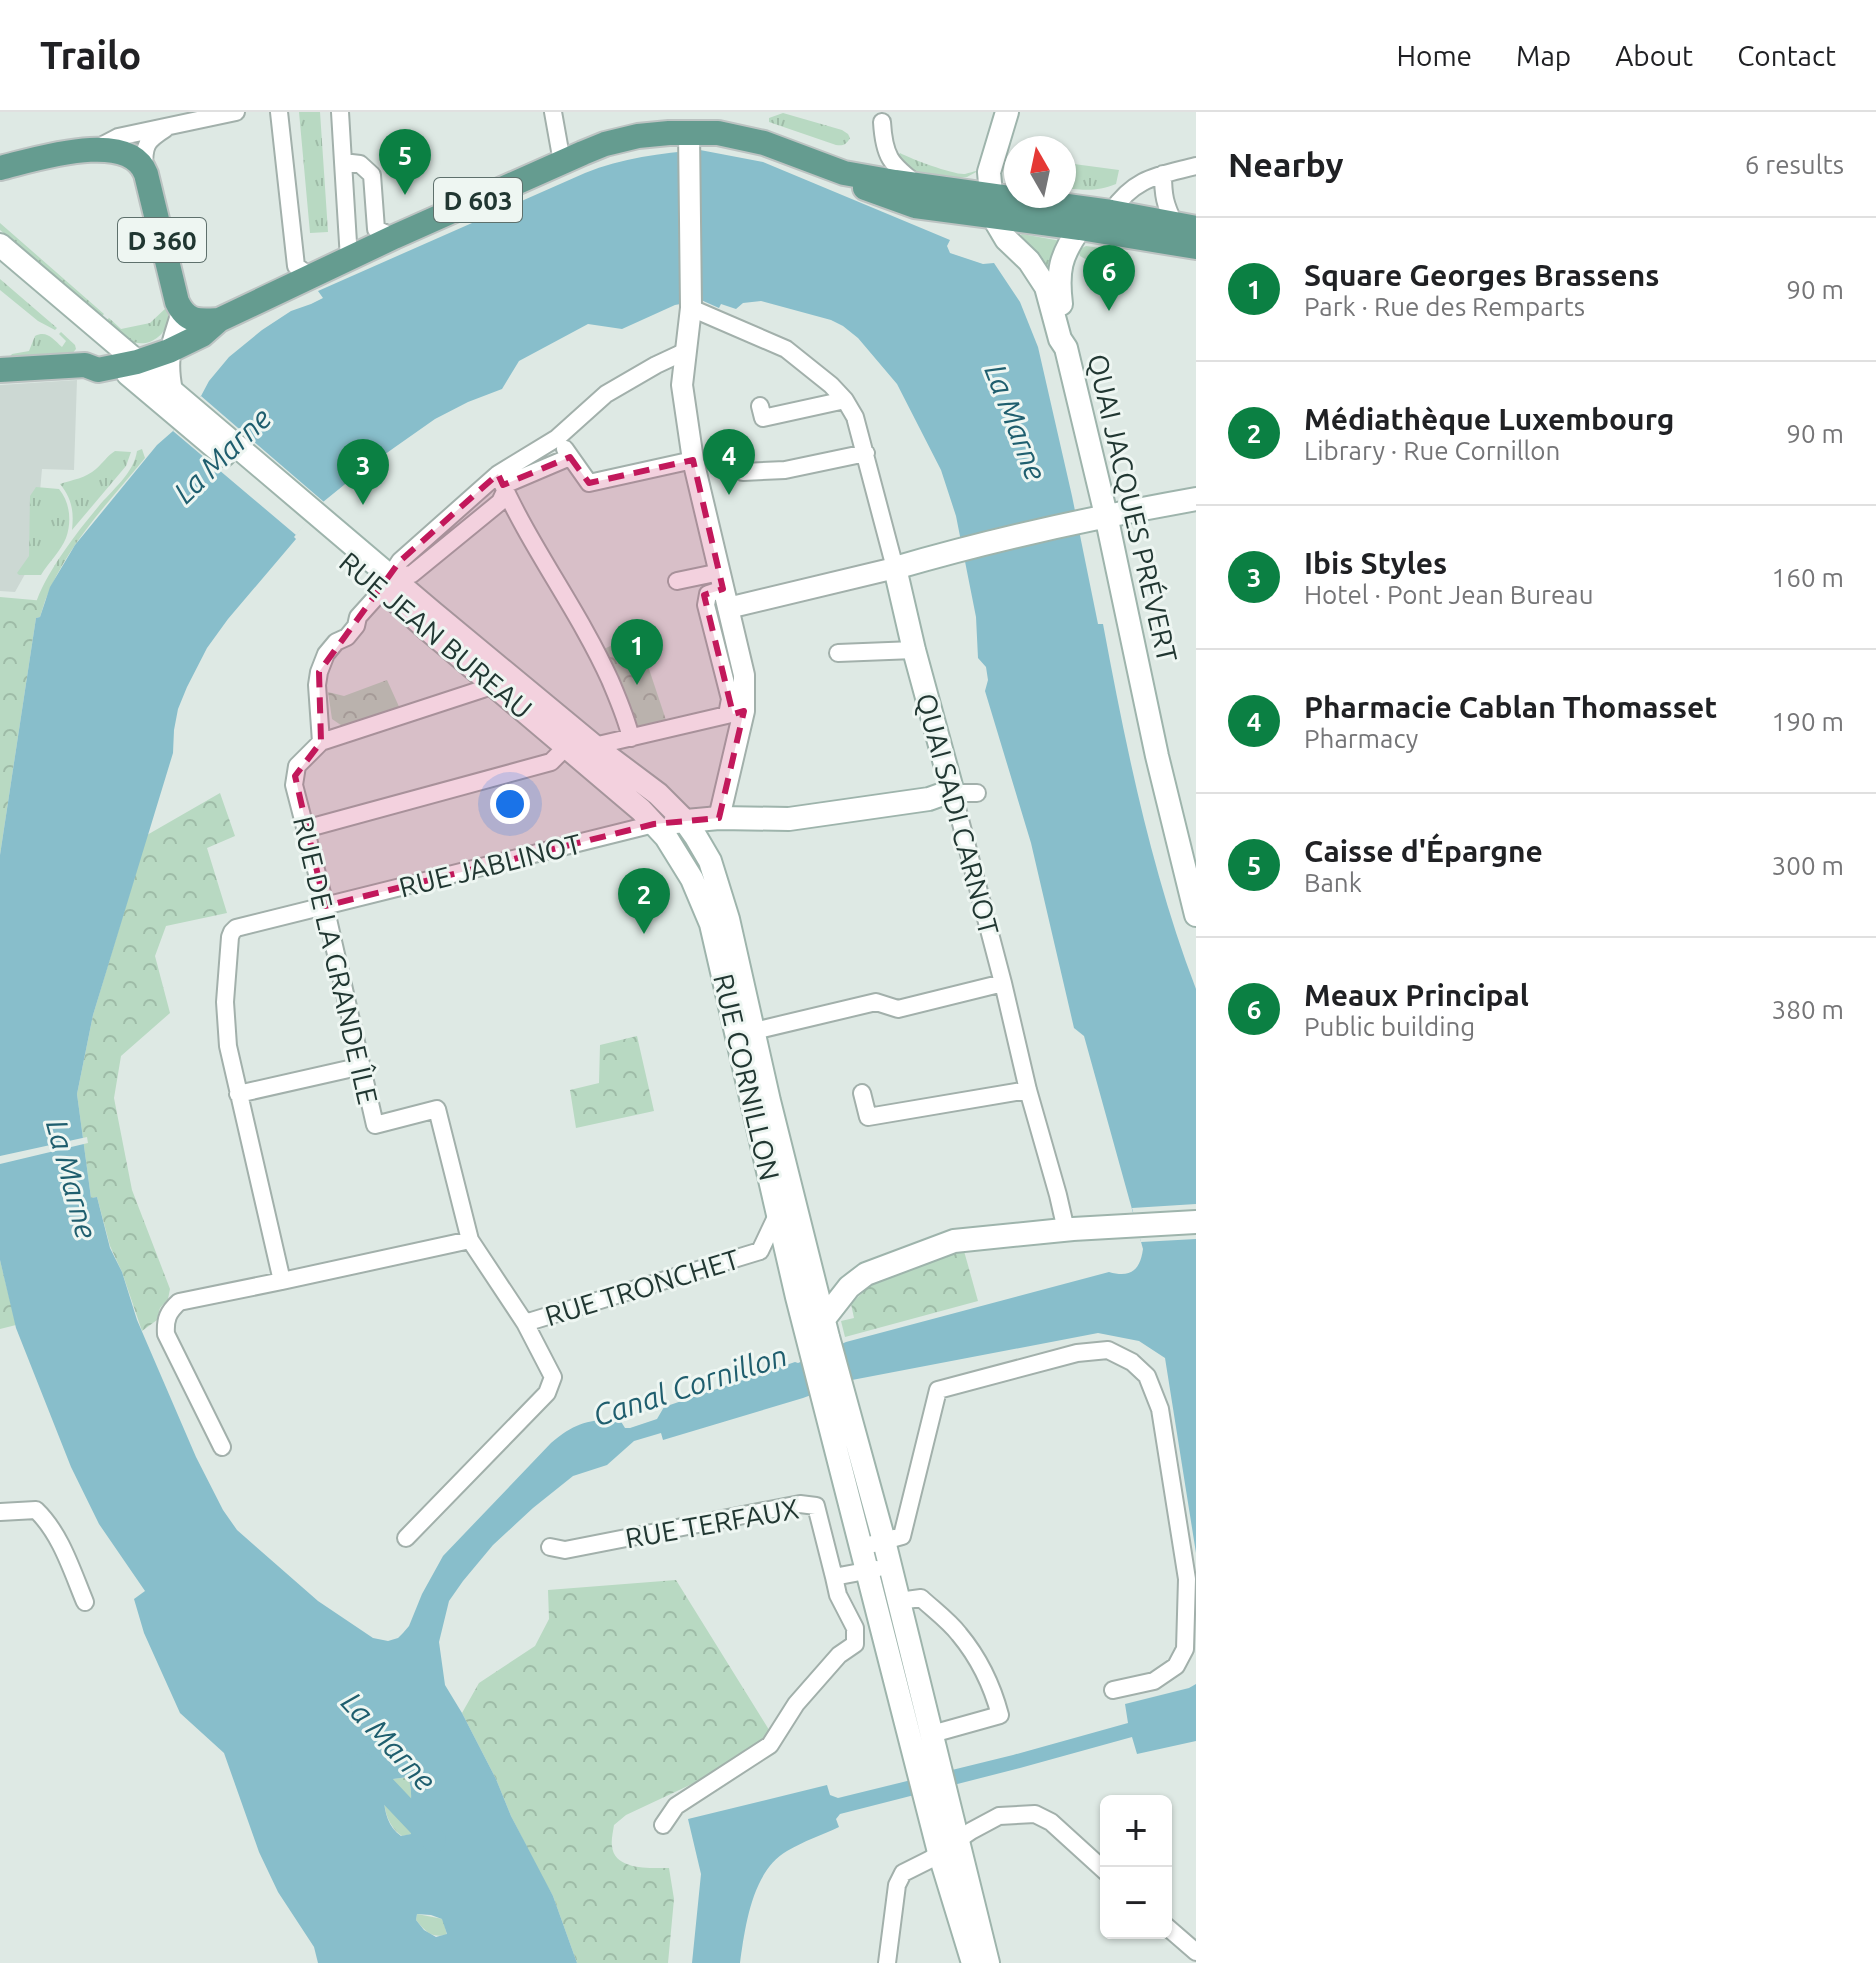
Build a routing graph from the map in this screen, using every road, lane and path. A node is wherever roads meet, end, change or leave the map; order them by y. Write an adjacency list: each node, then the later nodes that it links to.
1 (236, 112): 8 (street)
2 (279, 112): 29 (street)
3 (340, 112): 11 (street)
4 (553, 112): 12 (street)
5 (1007, 112): 20 (main road)
6 (1022, 112): 20 (main road)
7 (882, 122): 19 (street)
8 (166, 128): 10 (street); 15 (street)
9 (689, 144): 12 (main road, D 603); 16 (main road, D 603); 30 (street)
10 (90, 151): 14 (main road); 15 (main road); 18 (street)
11 (343, 162): 24 (street); 27 (street)
12 (562, 162): 24 (main road, D 603)
13 (1196, 166): 17 (street)
14 (0, 168)
15 (144, 168): 31 (main road, D 360)
16 (844, 173): 19 (main road); 20 (main road, D 603)
17 (1163, 174): 21 (street); 22 (street)
18 (0, 178)
19 (918, 185): 20 (main road)
20 (991, 206): 21 (main road); 23 (main road); 33 (main road, QUAI JACQUES PRÉVERT)
21 (1111, 212): 22 (main road)
22 (1189, 226): 23 (main road)
23 (1080, 228): 26 (main road); 33 (main road)
24 (394, 237): 27 (main road, D 603)
25 (0, 245): 36 (main road)
26 (1196, 247)
27 (349, 259): 29 (main road, D 603)
28 (0, 264): 36 (main road)
29 (311, 277): 32 (main road, D 603)
30 (691, 306): 35 (street); 39 (street, QUAI SADI CARNOT)
31 (182, 312): 32 (main road); 34 (street)
32 (219, 320): 34 (main road, D 603)
33 (1066, 348): 49 (main road, QUAI JACQUES PRÉVERT)
34 (169, 351): 36 (main road, D 603); 38 (street)
35 (686, 351): 41 (street); 44 (street)
36 (118, 366): 37 (main road); 38 (main road, RUE JEAN BUREAU)
37 (0, 370)
38 (169, 398): 52 (main road, RUE JEAN BUREAU)
39 (845, 400): 40 (street); 42 (street, QUAI SADI CARNOT)
40 (760, 406)
41 (557, 438): 43 (street); 46 (street)
42 (866, 453): 45 (street); 50 (street, QUAI SADI CARNOT)
43 (570, 457): 44 (street); 47 (street)
44 (693, 460): 53 (street)
45 (743, 472)
46 (498, 474): 47 (street); 52 (street)
47 (505, 491): 52 (street); 58 (street)
48 (1196, 499): 49 (main road)
49 (1106, 515): 50 (main road); 69 (main road, QUAI JACQUES PRÉVERT)
50 (895, 568): 53 (street); 54 (main road, QUAI SADI CARNOT)
51 (677, 581): 53 (street)
52 (386, 582): 56 (main road, RUE JEAN BUREAU); 59 (street); 61 (main road, RUE CORNILLON)
53 (724, 590): 57 (street)
54 (914, 650): 55 (street); 62 (main road, QUAI SADI CARNOT)
55 (838, 653)
56 (490, 682): 59 (street); 60 (main road, RUE JEAN BUREAU)
57 (736, 713): 58 (street); 64 (street)
58 (631, 738): 61 (street)
59 (321, 742): 67 (street, RUE DE LA GRANDE ÎLE)
60 (567, 746): 66 (main road, RUE JEAN BUREAU); 67 (street)
61 (594, 746): 65 (main road, RUE CORNILLON)
62 (953, 793): 63 (street); 64 (main road); 70 (street, QUAI SADI CARNOT)
63 (977, 793)
64 (719, 818): 65 (main road)
65 (684, 820): 66 (main road); 71 (main road, RUE CORNILLON)
66 (654, 824): 68 (street, RUE JABLINOT); 76 (main road, RUE CORNILLON)
67 (305, 829): 68 (street, RUE DE LA GRANDE ÎLE)
68 (325, 906): 72 (street, RUE DE LA GRANDE ÎLE); 75 (street, RUE JABLINOT)
69 (1196, 915)
70 (1003, 983): 71 (street); 73 (street, QUAI SADI CARNOT)
71 (754, 1031): 83 (main road, RUE CORNILLON)
72 (362, 1066): 75 (street); 79 (street, RUE DE LA GRANDE ÎLE)
73 (1028, 1090): 74 (street); 78 (street, QUAI SADI CARNOT)
74 (862, 1093)
75 (238, 1094): 84 (street)
76 (779, 1212): 80 (street); 81 (main road, RUE CORNILLON); 83 (street)
77 (1196, 1222): 78 (main road)
78 (1066, 1230): 82 (main road)
79 (470, 1240): 84 (street); 85 (street, RUE DE LA GRANDE ÎLE)
80 (760, 1251): 81 (street); 85 (street, RUE TRONCHET)
81 (791, 1265): 86 (main road, RUE CORNILLON)
82 (866, 1274): 83 (main road); 86 (main road)
83 (814, 1278): 86 (main road, RUE CORNILLON)
84 (282, 1281): 88 (street)
85 (525, 1323): 90 (street, RUE DE LA GRANDE ÎLE)
86 (820, 1333): 87 (main road)
87 (836, 1403): 91 (main road); 93 (main road)
88 (222, 1447)
89 (0, 1512): 97 (street)
90 (406, 1538)
91 (884, 1541): 93 (street); 94 (main road); 98 (street)
92 (550, 1547): 95 (street, RUE TERFAUX)
93 (862, 1547): 94 (main road)
94 (879, 1568): 95 (street); 96 (main road); 99 (main road)
95 (834, 1577): 100 (street)
96 (899, 1601): 99 (main road); 99 (street)
97 (85, 1602)
98 (1113, 1690)
99 (928, 1746): 101 (main road)
100 (663, 1825)
101 (948, 1828): 102 (main road); 103 (street); 108 (main road)
102 (939, 1852): 106 (street); 107 (main road)
103 (1100, 1867)
104 (1172, 1931): 105 (street)
105 (1196, 1952)
106 (887, 1963)
107 (973, 1963)
108 (988, 1963)

